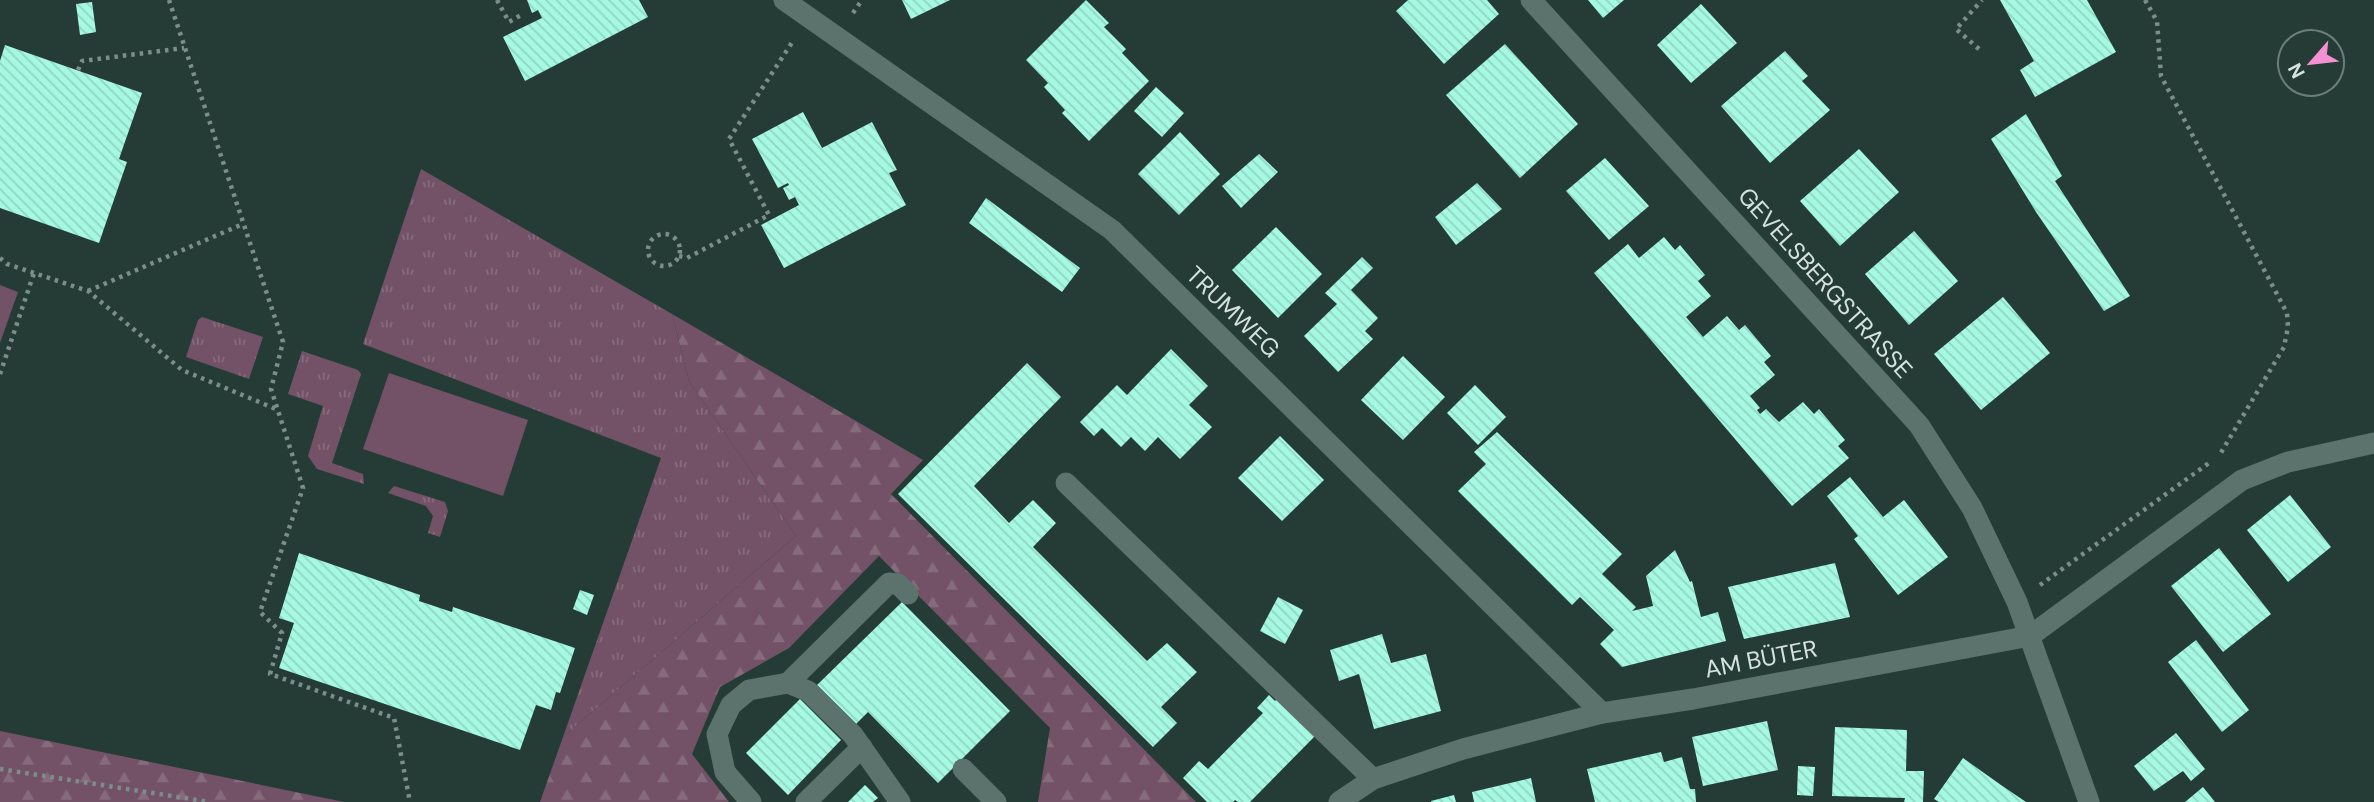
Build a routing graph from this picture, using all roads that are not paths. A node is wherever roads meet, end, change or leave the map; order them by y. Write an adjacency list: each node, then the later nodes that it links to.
1 (784, 0): 8 (street, TRUMWEG)
2 (1531, 0): 6 (street, GEVELSBERGSTRASSE)
3 (2374, 443): 6 (street)
4 (1066, 484): 11 (street)
5 (908, 594): 7 (street)
6 (2029, 636): 8 (street, AM BÜTER); 17 (street)
7 (788, 683): 9 (street); 12 (street)
8 (1602, 713): 11 (street, AM BÜTER)
9 (862, 747): 13 (street); 14 (street)
10 (963, 769): 15 (street)
11 (1373, 779): 16 (street, AM BÜTER)
12 (751, 802)
13 (806, 802)
14 (900, 802)
15 (996, 802)
16 (1339, 802)
17 (2089, 802)

